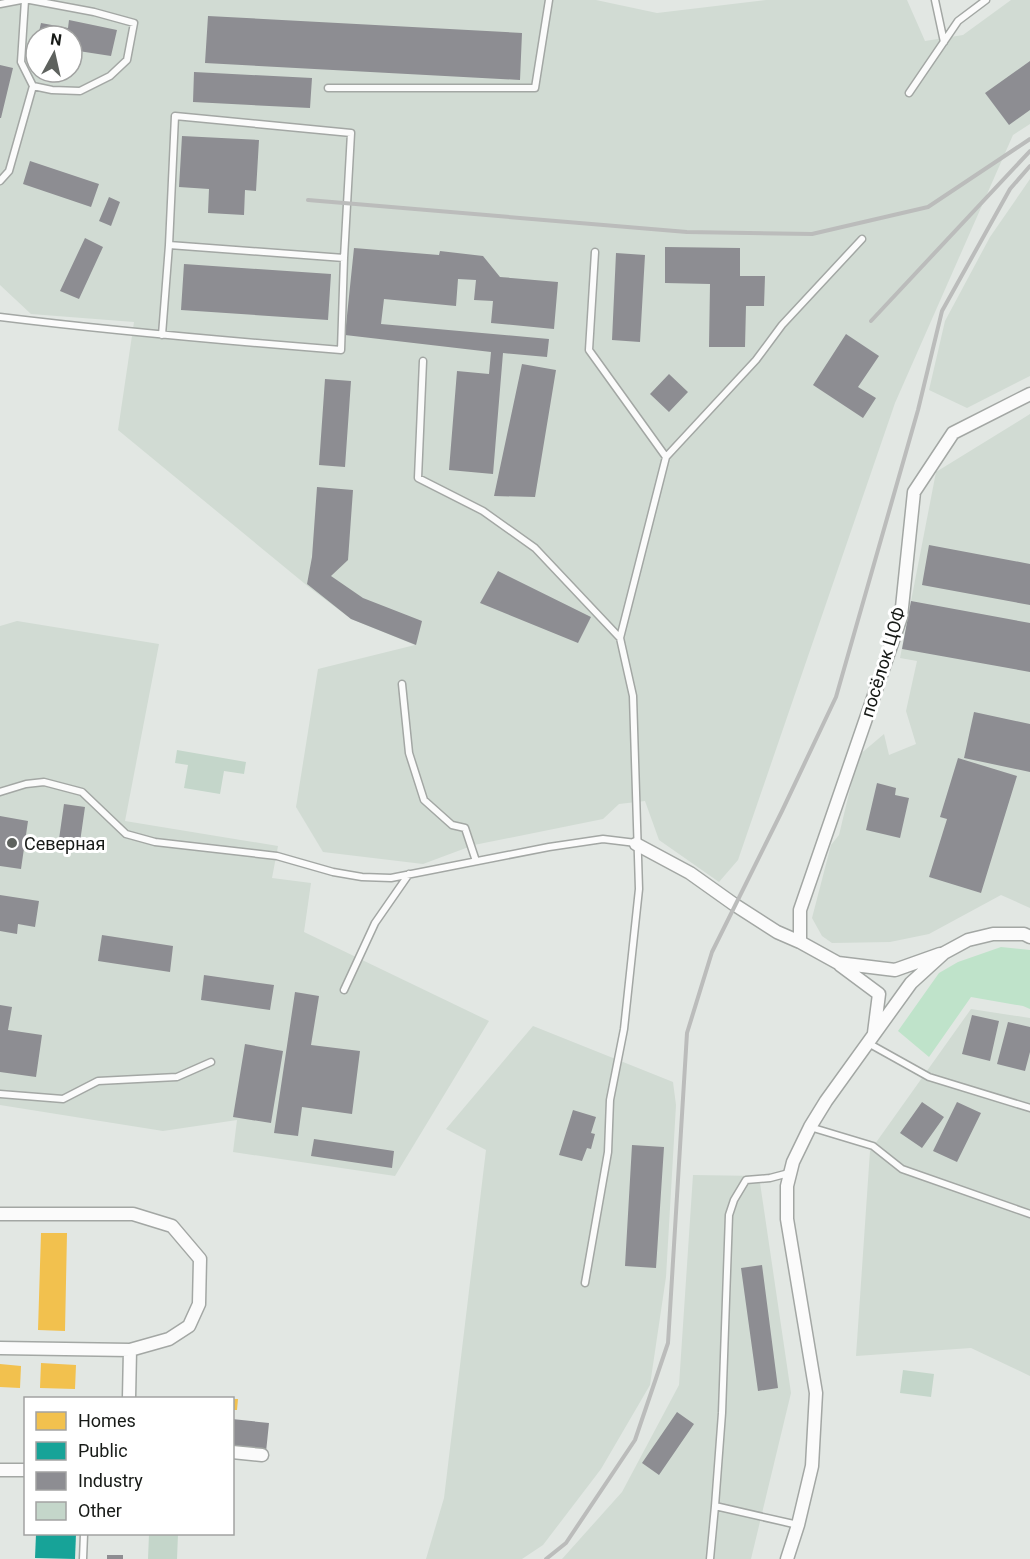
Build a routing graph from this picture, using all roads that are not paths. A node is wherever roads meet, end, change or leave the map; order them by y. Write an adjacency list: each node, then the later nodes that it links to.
1 (23, 0): 6 (lane); 8 (lane)
2 (30, 0): 8 (lane)
3 (549, 0): 9 (lane)
4 (935, 0): 7 (lane)
5 (986, 0): 7 (lane)
6 (0, 4)
7 (944, 42): 10 (lane)
8 (33, 86): 11 (lane)
9 (328, 88)
10 (909, 93)
11 (0, 181)
12 (862, 239): 20 (lane)
13 (169, 245): 15 (lane); 15 (lane); 17 (lane)
14 (595, 252): 20 (lane)
15 (344, 258): 17 (lane)
16 (0, 317): 17 (lane)
17 (162, 335)
18 (423, 360): 21 (lane)
19 (1030, 394): 28 (street, посёлок ЦОФ)
20 (666, 457): 21 (lane)
21 (620, 638): 24 (lane)
22 (402, 684): 25 (lane)
23 (0, 792): 26 (lane)
24 (636, 843): 25 (lane); 28 (street); 40 (lane)
25 (476, 861): 26 (lane)
26 (409, 874): 31 (lane)
27 (1030, 937): 29 (street)
28 (800, 942): 30 (street)
29 (944, 953): 30 (street); 32 (street)
30 (838, 963): 32 (street)
31 (344, 990)
32 (871, 1038): 35 (lane); 36 (street)
33 (211, 1062): 34 (lane)
34 (0, 1094)
35 (1030, 1108)
36 (810, 1127): 37 (street); 38 (lane)
37 (790, 1173): 48 (lane); 49 (street)
38 (1030, 1214)
39 (0, 1215): 42 (street)
40 (585, 1283)
41 (0, 1348): 42 (street)
42 (130, 1350): 43 (street)
43 (129, 1397)
44 (234, 1452): 45 (street)
45 (262, 1455)
46 (0, 1470): 47 (street)
47 (24, 1470)
48 (715, 1506): 49 (lane); 52 (lane)
49 (798, 1526): 53 (street)
50 (84, 1535): 51 (lane)
51 (83, 1559)
52 (710, 1559)
53 (787, 1559)

